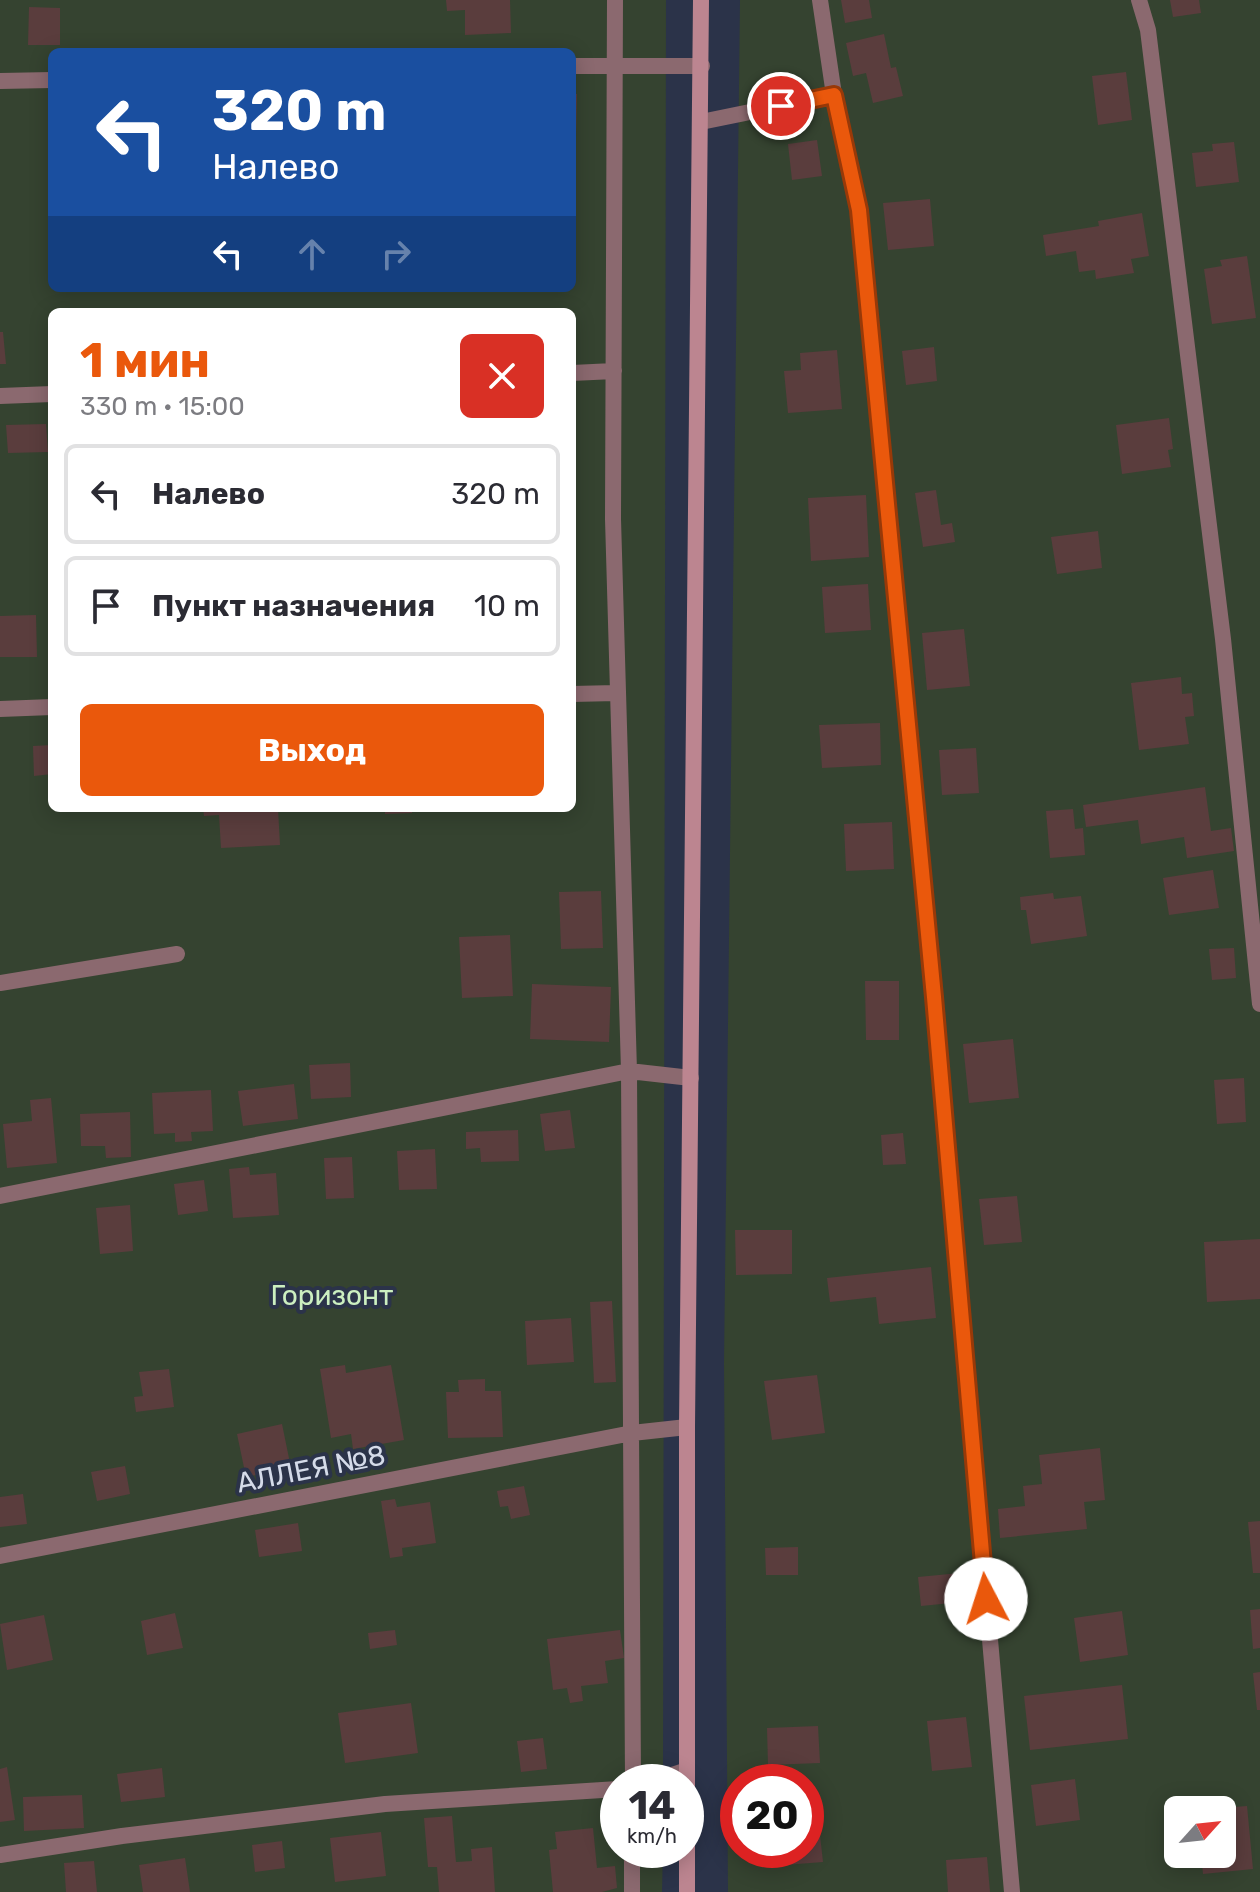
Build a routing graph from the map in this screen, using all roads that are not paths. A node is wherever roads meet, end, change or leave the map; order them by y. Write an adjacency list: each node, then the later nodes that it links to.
1 (615, 0): 5 (lane)
2 (701, 0): 7 (street)
3 (820, 0): 10 (lane)
4 (1139, 0): 22 (lane)
5 (615, 65): 6 (lane); 7 (lane); 12 (lane)
6 (576, 66)
7 (702, 66): 11 (street)
8 (48, 80): 9 (lane)
9 (0, 81)
10 (834, 95): 11 (lane); 37 (lane)
11 (701, 122): 24 (street)
12 (614, 371): 13 (lane); 16 (lane)
13 (576, 373)
14 (48, 394): 15 (lane)
15 (0, 396)
16 (616, 693): 17 (lane); 23 (lane)
17 (576, 694)
18 (48, 707): 19 (lane)
19 (0, 709)
20 (177, 954): 21 (lane)
21 (0, 983)
22 (1260, 1004)
23 (629, 1071): 24 (lane); 25 (lane); 27 (lane)
24 (691, 1078): 26 (street)
25 (0, 1196)
26 (687, 1427): 27 (lane, АЛЛЕЯ №8); 30 (street)
27 (632, 1433): 28 (lane, АЛЛЕЯ №8); 29 (lane)
28 (0, 1556)
29 (633, 1764)
30 (687, 1764)
31 (600, 1790): 32 (lane)
32 (0, 1855)
33 (632, 1868): 35 (lane)
34 (687, 1868): 36 (street)
35 (632, 1892)
36 (687, 1892)
37 (1012, 1892)

